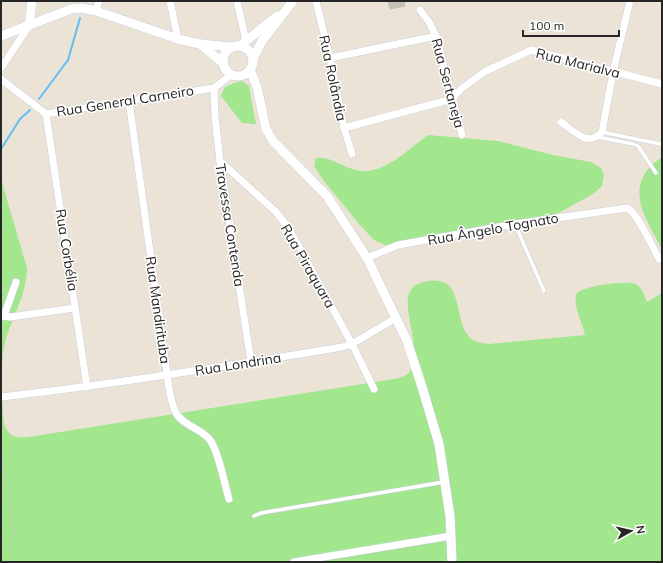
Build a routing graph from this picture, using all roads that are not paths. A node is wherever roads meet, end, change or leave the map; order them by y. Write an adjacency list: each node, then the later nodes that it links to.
1 (32, 1): 11 (street)
2 (99, 1): 10 (street)
3 (170, 1): 16 (street)
4 (237, 1): 18 (street)
5 (293, 1): 8 (street)
6 (316, 1): 19 (street, Rua Rolândia)
7 (630, 1): 24 (street)
8 (286, 9): 12 (street); 15 (street)
9 (420, 10): 14 (street, Rua Sertaneja)
10 (96, 11): 11 (street); 16 (street)
11 (29, 26): 13 (street); 22 (street)
12 (257, 31): 15 (street); 18 (street)
13 (1, 36)
14 (436, 36): 19 (street); 29 (street, Rua Sertaneja)
15 (265, 37): 20 (street)
16 (178, 38): 17 (street)
17 (200, 44): 18 (street); 21 (street)
18 (239, 45): 20 (street); 21 (street)
19 (330, 58): 33 (street, Rua Rolândia)
20 (253, 60): 23 (street)
21 (223, 63): 25 (street)
22 (1, 68)
23 (250, 70): 25 (street); 41 (street)
24 (613, 72): 27 (street, Rua Marialva); 29 (street, Rua Marialva); 34 (street)
25 (231, 75): 28 (street, Rua General Carneiro)
26 (1, 79): 31 (street, Rua General Carneiro)
27 (662, 84)
28 (214, 88): 30 (street, Rua General Carneiro); 38 (street, Travessa Contenda)
29 (452, 99): 33 (street, Rua Marialva); 35 (street, Rua Sertaneja)
30 (129, 101): 31 (street, Rua General Carneiro); 50 (street, Rua Mandirituba)
31 (46, 114): 45 (street, Rua Corbélia)
32 (561, 122): 34 (street)
33 (344, 128): 37 (street, Rua Rolândia)
34 (600, 134): 36 (lane); 39 (lane)
35 (462, 136)
36 (662, 143)
37 (352, 154)
38 (220, 161): 48 (street, Rua Piraquara); 49 (street, Travessa Contenda)
39 (656, 173)
40 (515, 224): 41 (street, Rua Ângelo Tognato); 42 (street, Rua Ângelo Tognato); 44 (lane)
41 (367, 258): 47 (street)
42 (658, 259)
43 (16, 282): 46 (street)
44 (544, 291)
45 (75, 308): 46 (street); 51 (street, Rua Corbélia)
46 (2, 316)
47 (396, 318): 48 (street, Rua Londrina); 54 (street)
48 (352, 344): 49 (street, Rua Londrina); 52 (street, Rua Piraquara)
49 (251, 362): 50 (street, Rua Londrina)
50 (168, 376): 51 (street, Rua Londrina); 55 (street, Rua Mandirituba)
51 (86, 387): 53 (street, Rua Londrina)
52 (374, 389)
53 (1, 397)
54 (445, 482): 56 (lane); 57 (street)
55 (229, 499)
56 (254, 516)
57 (451, 536): 58 (street); 60 (street)
58 (327, 559): 59 (street)
59 (294, 562)
60 (452, 562)

